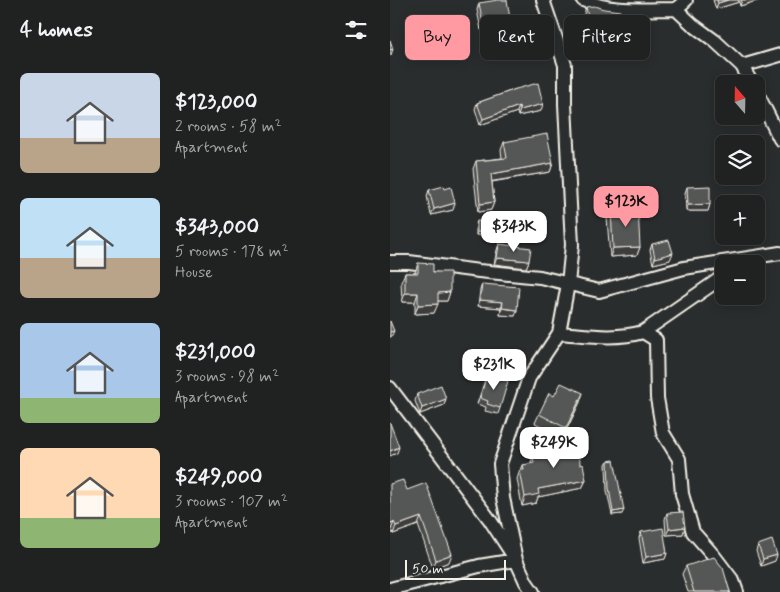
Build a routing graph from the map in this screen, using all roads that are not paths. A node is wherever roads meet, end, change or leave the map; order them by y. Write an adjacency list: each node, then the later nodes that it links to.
1 (543, 0): 15 (street)
2 (583, 0): 4 (street)
3 (686, 0): 4 (street)
4 (676, 9): 6 (street)
5 (780, 55): 6 (street)
6 (742, 66): 7 (street)
7 (747, 75)
8 (765, 109): 9 (street)
9 (780, 139)
10 (780, 253): 11 (street)
11 (765, 256)
12 (390, 262): 15 (street)
13 (715, 264): 15 (street)
14 (715, 282): 16 (street)
15 (568, 284): 17 (street)
16 (643, 332): 17 (street); 22 (street)
17 (559, 333): 19 (street)
18 (390, 388): 19 (street)
19 (516, 560): 20 (street); 21 (street)
20 (390, 589)
21 (533, 592)
22 (737, 592)

